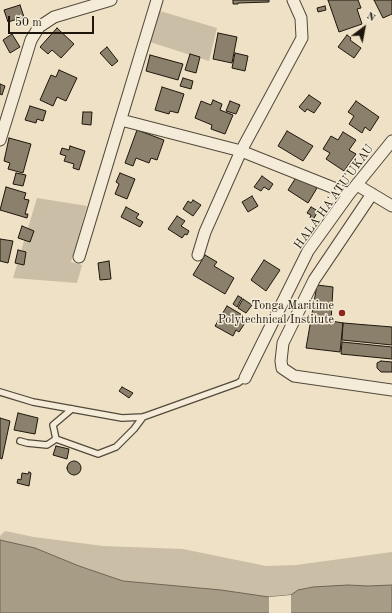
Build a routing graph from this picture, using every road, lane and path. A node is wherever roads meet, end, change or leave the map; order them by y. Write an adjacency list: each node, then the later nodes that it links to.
1 (111, 0): 5 (street)
2 (157, 0): 4 (street)
3 (293, 0): 7 (street)
4 (121, 120): 7 (street); 13 (street)
5 (0, 140)
6 (392, 141): 8 (street, HALA HA'ATU'UKAU)
7 (242, 151): 9 (street); 12 (street)
8 (357, 185): 9 (street, HALA HA'ATU'UKAU); 10 (street)
9 (350, 194): 14 (street, HALA HA'ATU'UKAU)
10 (372, 194): 11 (street); 15 (street)
11 (392, 206)
12 (198, 255)
13 (79, 257)
14 (245, 378): 18 (lane)
15 (392, 390)
16 (0, 392): 17 (lane)
17 (72, 409): 18 (lane); 19 (lane)
18 (143, 417): 19 (lane)
19 (56, 439): 20 (lane)
20 (20, 441)

